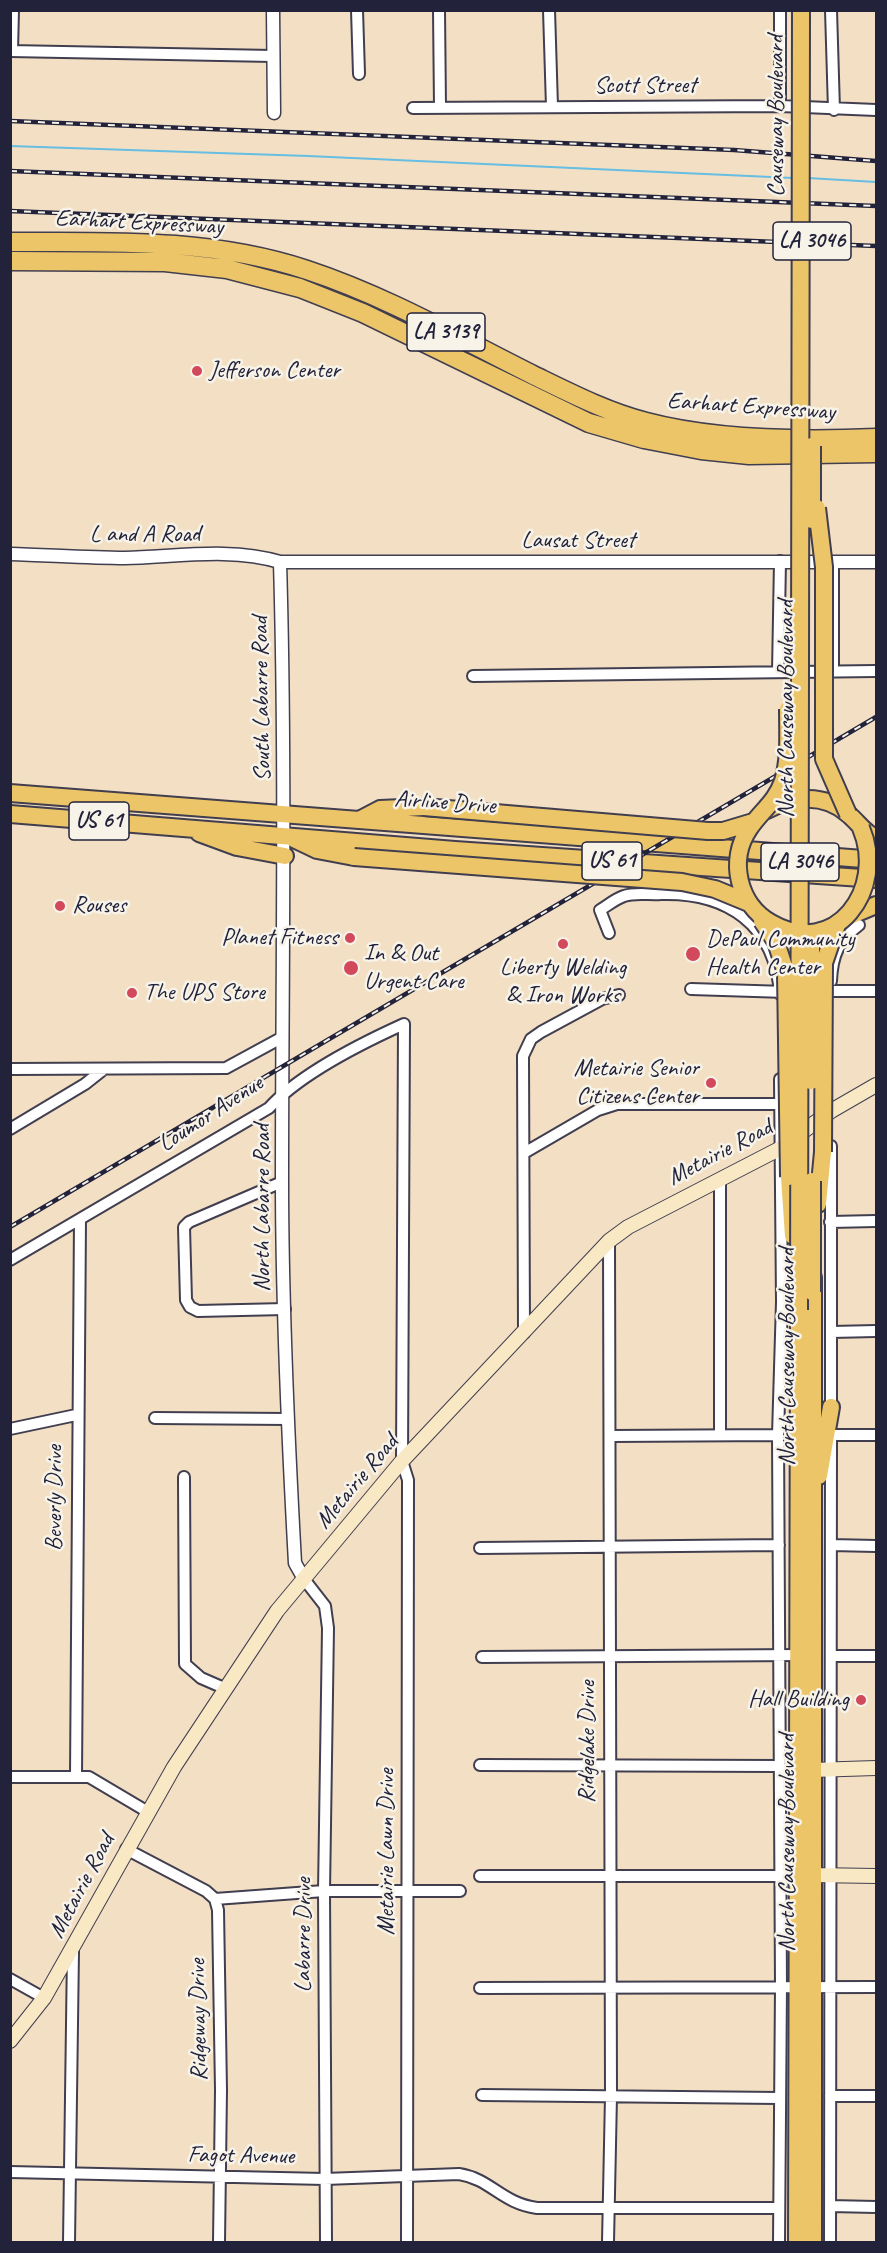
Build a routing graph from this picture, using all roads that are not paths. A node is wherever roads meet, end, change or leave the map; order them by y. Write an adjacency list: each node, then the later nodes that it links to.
1 (13, 10): 10 (street)
2 (273, 10): 11 (street)
3 (357, 10): 12 (street)
4 (439, 10): 14 (street)
5 (549, 10): 16 (street)
6 (780, 10): 13 (street, Causeway Boulevard)
7 (801, 10): 24 (highway, Causeway Boulevard / LA 3046, bridge)
8 (813, 10): 24 (highway, Causeway Boulevard / LA 3046, bridge)
9 (831, 10): 17 (street)
10 (11, 51): 11 (street)
11 (273, 56): 19 (street)
12 (358, 74)
13 (780, 106): 16 (street, Scott Street); 17 (street, Scott Street)
14 (440, 107): 15 (street, Scott Street); 16 (street, Scott Street)
15 (413, 108)
16 (552, 108)
17 (834, 110): 18 (street, Scott Street)
18 (876, 110)
19 (274, 113)
20 (10, 242): 22 (highway, Earhart Expressway / LA 3139)
21 (10, 261): 23 (highway, Earhart Expressway / LA 3139)
22 (876, 438)
23 (876, 453)
24 (807, 467): 34 (highway, Causeway Boulevard / LA 3046, bridge); 37 (highway, bridge); 39 (highway, bridge); 77 (highway, North Causeway Boulevard, bridge)
25 (10, 554): 27 (street, L and A Road)
26 (780, 561): 27 (street, Lausat Street); 28 (street, Lausat Street); 31 (street)
27 (280, 562): 40 (street, South Labarre Road)
28 (833, 562): 29 (street, Lausat Street); 32 (street)
29 (876, 562)
30 (876, 671): 32 (street)
31 (778, 672): 32 (street); 33 (street)
32 (833, 672)
33 (473, 676)
34 (799, 690): 77 (highway, North Causeway Boulevard / LA 3046, bridge)
35 (10, 793): 36 (highway, Airline Drive / US 61)
36 (86, 799): 38 (highway); 40 (highway, Airline Drive / US 61)
37 (767, 810): 39 (highway, bridge); 42 (highway, bridge)
38 (17, 814): 43 (highway, Airline Drive / US 61)
39 (848, 814): 44 (highway)
40 (285, 816): 41 (highway, Airline Drive / US 61); 45 (street, South Labarre Road)
41 (358, 820): 42 (highway, bridge); 48 (highway, Airline Drive / US 61)
42 (753, 822): 51 (highway, bridge)
43 (188, 827): 45 (highway, Airline Drive / US 61); 47 (highway)
44 (861, 828): 46 (highway); 52 (highway, bridge)
45 (285, 834): 47 (street, North Labarre Road); 49 (highway, Airline Drive / US 61); 51 (highway, bridge)
46 (876, 838)
47 (285, 856): 60 (street, North Labarre Road)
48 (876, 860)
49 (876, 879)
50 (876, 905): 52 (highway)
51 (752, 908): 52 (highway, bridge); 77 (highway, bridge)
52 (849, 922): 55 (street, North Causeway Boulevard); 77 (highway, bridge)
53 (609, 933): 57 (street, North Causeway Boulevard)
54 (691, 989): 57 (street)
55 (831, 991): 56 (street); 57 (street); 66 (street, North Causeway Boulevard)
56 (876, 991)
57 (780, 992): 65 (street, North Causeway Boulevard)
58 (619, 995): 69 (street)
59 (404, 1024): 64 (street, Loumor Avenue); 93 (street, Metairie Lawn Drive)
60 (283, 1037): 62 (street); 64 (street, North Labarre Road)
61 (10, 1069): 62 (street)
62 (104, 1069): 67 (street)
63 (876, 1085): 66 (main road, Metairie Road)
64 (284, 1092): 71 (street, North Labarre Road); 72 (street, Loumor Avenue)
65 (779, 1104): 68 (street, North Causeway Boulevard); 69 (street)
66 (831, 1111): 68 (main road, Metairie Road); 74 (street, North Causeway Boulevard)
67 (10, 1129)
68 (779, 1149): 70 (main road, Metairie Road); 89 (street, North Causeway Boulevard)
69 (524, 1153): 82 (street)
70 (720, 1180): 75 (main road, Metairie Road); 88 (street)
71 (282, 1182): 78 (street, North Labarre Road); 78 (street)
72 (80, 1219): 76 (street, Loumor Avenue); 84 (street, Beverly Drive)
73 (876, 1221): 74 (street)
74 (831, 1222): 81 (street, North Causeway Boulevard)
75 (609, 1241): 82 (main road, Metairie Road); 92 (street, Ridgelake Drive)
76 (10, 1260)
77 (805, 1292): 79 (highway, North Causeway Boulevard)
78 (285, 1310): 86 (street, North Labarre Road)
79 (805, 1310): 95 (highway, North Causeway Boulevard); 103 (highway, North Causeway Boulevard)
80 (876, 1331): 81 (street)
81 (831, 1332): 83 (street, North Causeway Boulevard)
82 (524, 1333): 93 (main road, Metairie Road)
83 (831, 1407): 90 (street, North Causeway Boulevard); 95 (highway)
84 (76, 1415): 87 (street); 115 (street, Beverly Drive)
85 (155, 1418): 86 (street)
86 (288, 1419): 101 (street, North Labarre Road)
87 (10, 1429)
88 (720, 1435): 89 (street); 92 (street)
89 (778, 1435): 96 (street, North Causeway Boulevard)
90 (832, 1435): 91 (street); 97 (street, North Causeway Boulevard)
91 (876, 1435)
92 (611, 1436): 98 (street, Ridgelake Drive)
93 (402, 1461): 101 (main road, Metairie Road); 127 (street, Metairie Lawn Drive)
94 (184, 1477): 108 (street)
95 (812, 1497): 103 (highway, North Causeway Boulevard)
96 (779, 1545): 98 (street); 102 (street, North Causeway Boulevard)
97 (831, 1545): 99 (street); 104 (street, North Causeway Boulevard)
98 (609, 1546): 100 (street); 107 (street, Ridgelake Drive)
99 (876, 1546)
100 (480, 1548)
101 (304, 1579): 108 (main road, Metairie Road); 128 (street, Labarre Drive)
102 (779, 1655): 103 (street); 107 (street); 111 (street, North Causeway Boulevard)
103 (805, 1655): 114 (highway, North Causeway Boulevard); 117 (highway, North Causeway Boulevard)
104 (831, 1656): 105 (street); 113 (street, North Causeway Boulevard)
105 (876, 1656)
106 (482, 1657): 107 (street)
107 (609, 1657): 110 (street, Ridgelake Drive)
108 (224, 1688): 118 (main road, Metairie Road)
109 (480, 1766): 110 (street)
110 (609, 1766): 111 (street); 124 (street, Ridgelake Drive)
111 (780, 1766): 125 (street, North Causeway Boulevard)
112 (876, 1768): 113 (main road)
113 (832, 1769): 114 (main road); 122 (street, North Causeway Boulevard)
114 (812, 1770): 117 (main road); 121 (highway, North Causeway Boulevard)
115 (76, 1776): 116 (street); 118 (street)
116 (10, 1777)
117 (798, 1792): 119 (highway, North Causeway Boulevard)
118 (148, 1812): 120 (main road, Metairie Road)
119 (798, 1837): 121 (main road); 134 (highway, North Causeway Boulevard)
120 (126, 1849): 130 (street); 131 (main road, Metairie Road)
121 (813, 1875): 122 (main road); 134 (highway, North Causeway Boulevard)
122 (831, 1875): 126 (main road); 135 (street, North Causeway Boulevard)
123 (480, 1876): 124 (street)
124 (610, 1876): 125 (street); 133 (street, Ridgelake Drive)
125 (780, 1876): 134 (street, North Causeway Boulevard)
126 (876, 1876)
127 (408, 1890): 128 (street); 129 (street); 147 (street, Metairie Lawn Drive)
128 (324, 1891): 130 (street); 149 (street, Labarre Drive)
129 (460, 1891)
130 (215, 1899): 148 (street, Ridgeway Drive)
131 (72, 1951): 138 (main road, Metairie Road); 146 (street)
132 (10, 1979): 138 (street)
133 (610, 1986): 134 (street); 137 (street); 141 (street, Ridgelake Drive)
134 (797, 1987): 135 (street); 144 (street, North Causeway Boulevard); 160 (highway, North Causeway Boulevard); 161 (highway, North Causeway Boulevard)
135 (831, 1987): 136 (street); 142 (street, North Causeway Boulevard)
136 (876, 1987)
137 (480, 1988)
138 (44, 1998): 139 (main road, Metairie Road)
139 (10, 2041)
140 (482, 2096): 141 (street)
141 (611, 2096): 144 (street); 152 (street, Ridgelake Drive)
142 (830, 2096): 143 (street); 150 (street, North Causeway Boulevard)
143 (876, 2096)
144 (779, 2098): 153 (street, North Causeway Boulevard)
145 (10, 2172): 146 (street, Fagot Avenue)
146 (70, 2174): 148 (street, Fagot Avenue); 154 (street)
147 (406, 2174): 149 (street, Fagot Avenue); 152 (street, Fagot Avenue); 157 (street, Metairie Lawn Drive)
148 (219, 2177): 149 (street, Fagot Avenue); 155 (street, Ridgeway Drive)
149 (325, 2179): 156 (street, Labarre Drive)
150 (830, 2206): 151 (street); 162 (street, North Causeway Boulevard)
151 (876, 2207)
152 (609, 2208): 153 (street); 158 (street, Ridgelake Drive)
153 (778, 2208): 159 (street, North Causeway Boulevard)
154 (69, 2242)
155 (219, 2242)
156 (326, 2242)
157 (407, 2242)
158 (608, 2242)
159 (779, 2242)
160 (797, 2242)
161 (813, 2242)
162 (830, 2242)

